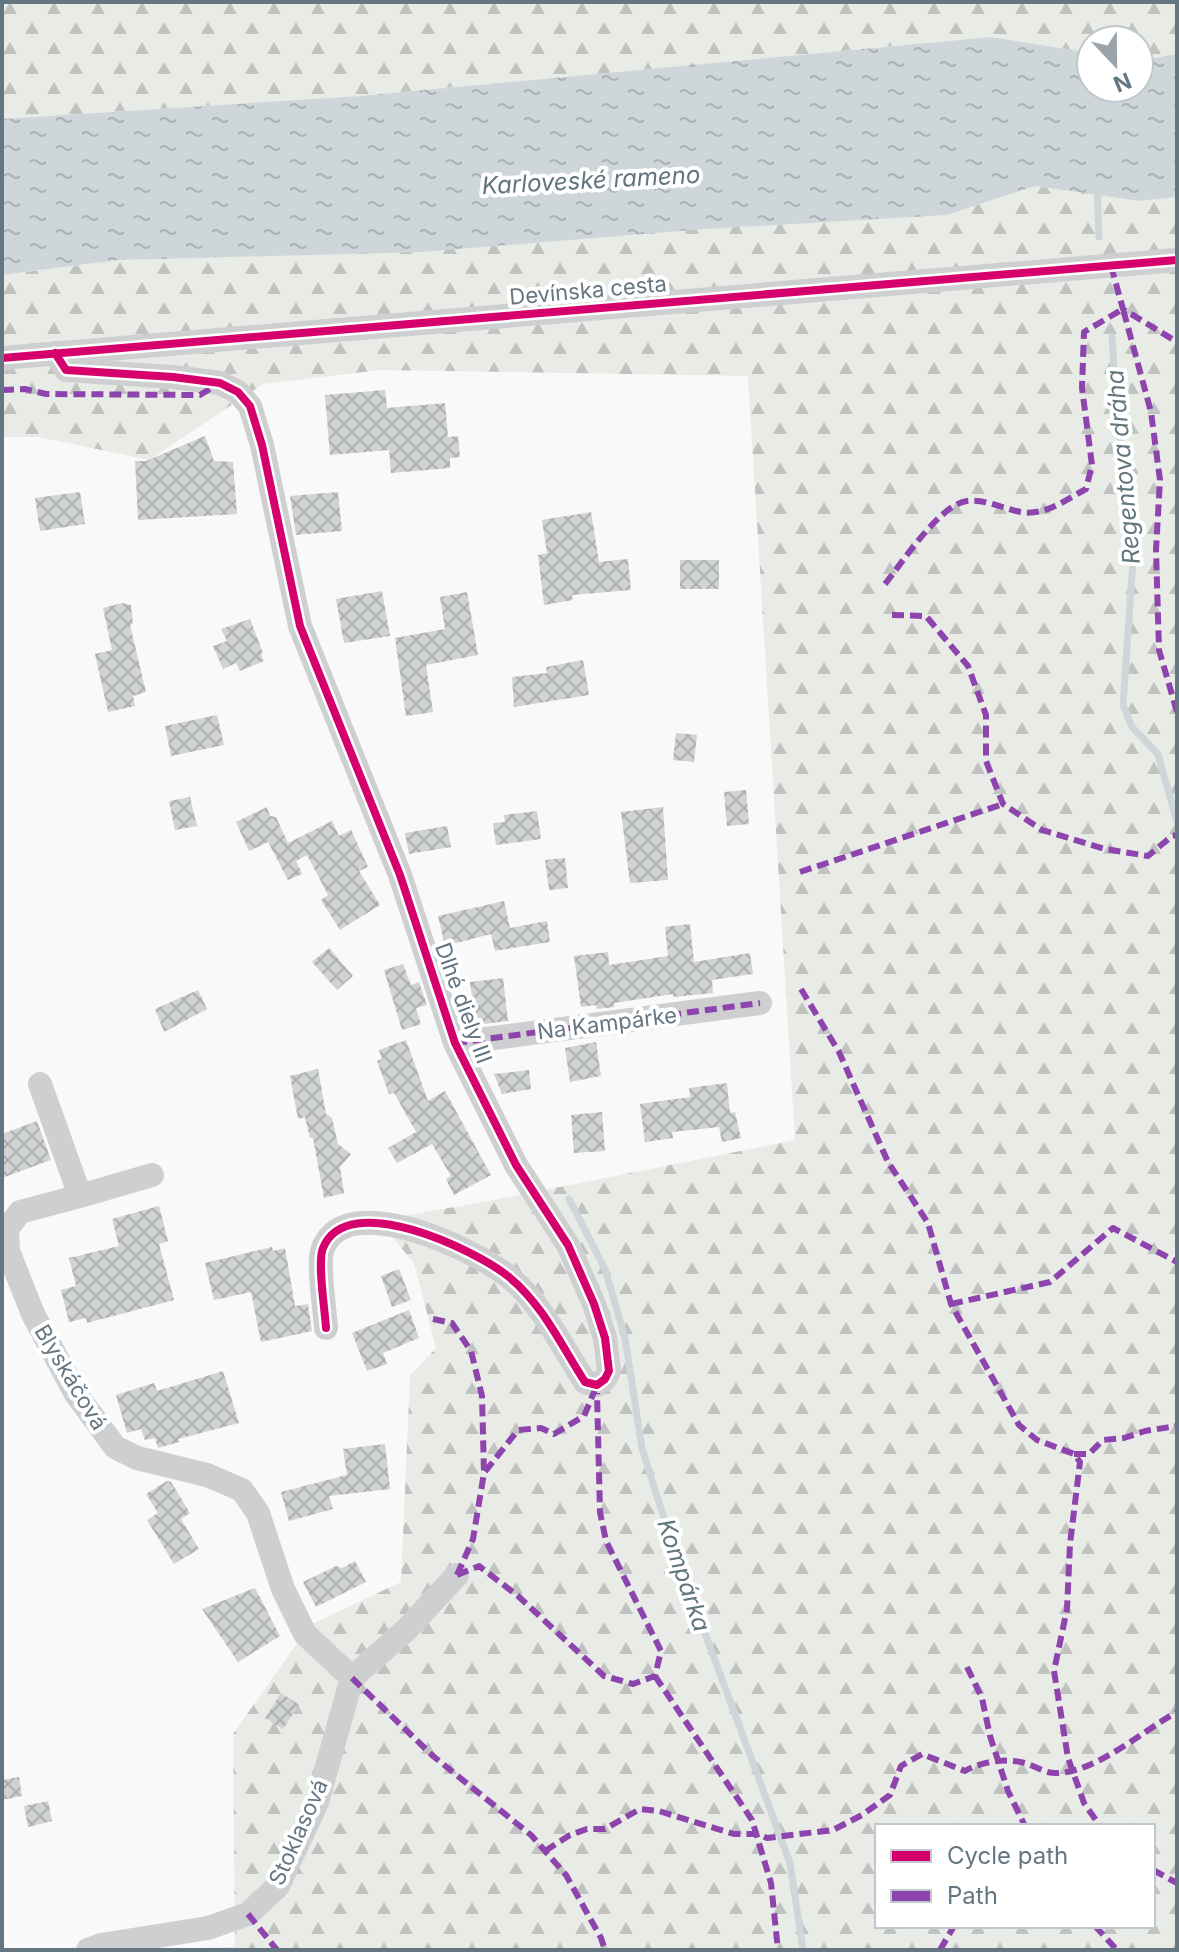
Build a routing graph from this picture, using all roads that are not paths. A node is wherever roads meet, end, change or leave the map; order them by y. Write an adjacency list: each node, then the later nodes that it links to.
1 (1177, 260): 2 (street, Devínska cesta)
2 (55, 353): 3 (street, Devínska cesta); 5 (street, Dlhé diely III)
3 (2, 358)
4 (760, 1003): 5 (street, Na Kampárke)
5 (455, 1043): 9 (street, Dlhé diely III)
6 (40, 1084): 8 (street)
7 (152, 1175): 8 (street, Blyskáčová)
8 (80, 1196): 11 (street, Blyskáčová)
9 (326, 1328)
10 (457, 1575): 11 (street)
11 (352, 1678): 12 (street, Stoklasová)
12 (88, 1950)

